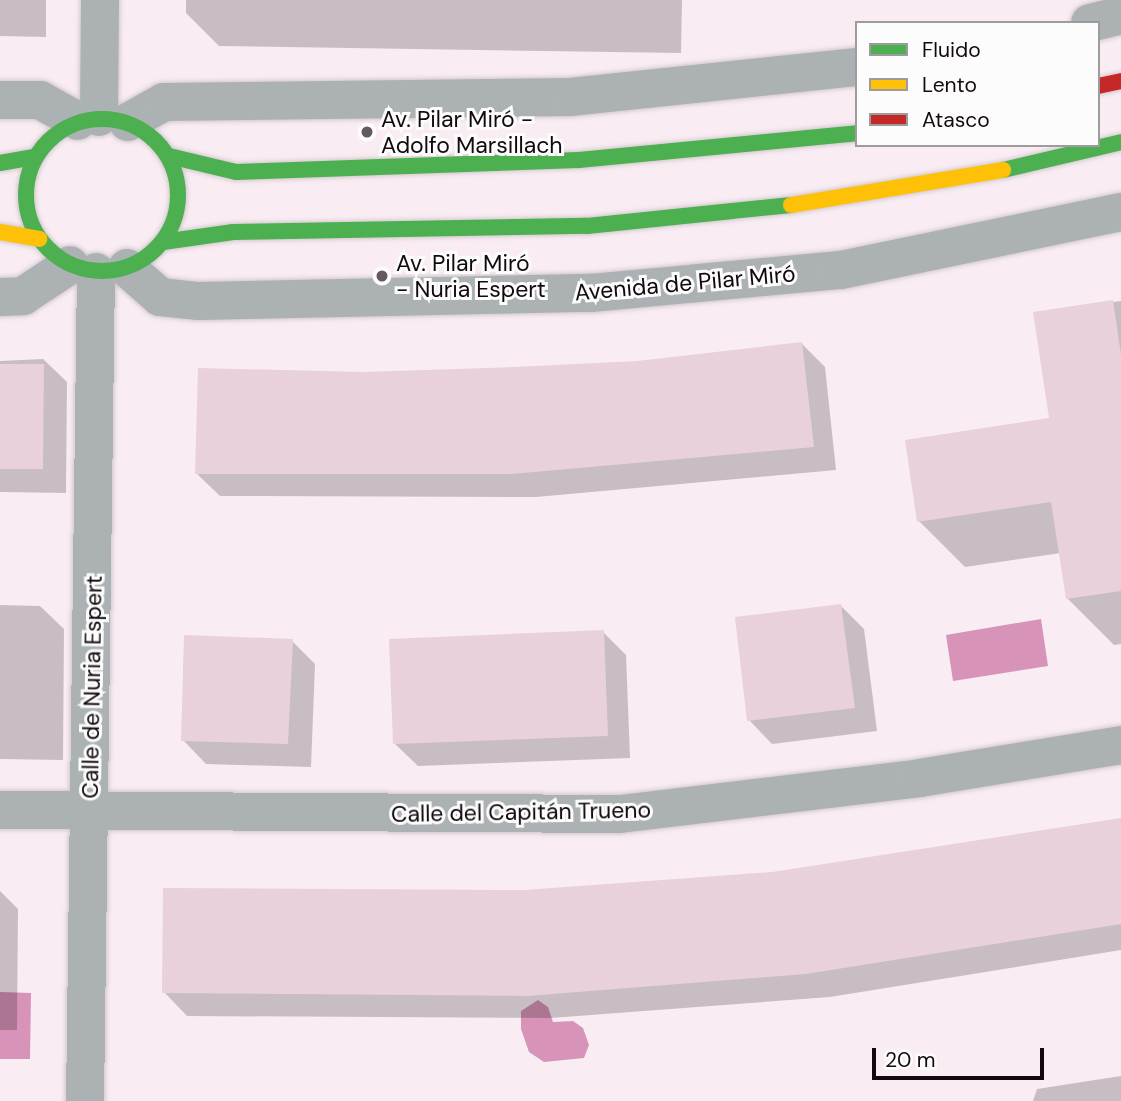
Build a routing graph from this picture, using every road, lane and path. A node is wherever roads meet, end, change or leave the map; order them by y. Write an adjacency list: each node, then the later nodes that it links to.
1 (100, 0): 8 (street)
2 (1121, 15): 3 (street)
3 (1098, 21)
4 (855, 66): 8 (street)
5 (1121, 81): 6 (street)
6 (1100, 86)
7 (0, 100): 8 (street)
8 (102, 120): 11 (street); 12 (street)
9 (855, 133): 11 (street)
10 (1121, 142): 17 (street)
11 (169, 156): 17 (street)
12 (35, 157): 13 (street); 16 (street)
13 (0, 163)
14 (1121, 212): 18 (street, Avenida de Pilar Miró)
15 (0, 232): 16 (street)
16 (39, 239): 18 (street)
17 (163, 242): 18 (street)
18 (98, 269): 19 (street); 22 (street, Calle de Nuria Espert)
19 (0, 296)
20 (1121, 745): 22 (street, Calle del Capitán Trueno)
21 (0, 810): 22 (street, Calle del Capitán Trueno)
22 (90, 811): 23 (street, Calle de Nuria Espert)
23 (85, 1101)

